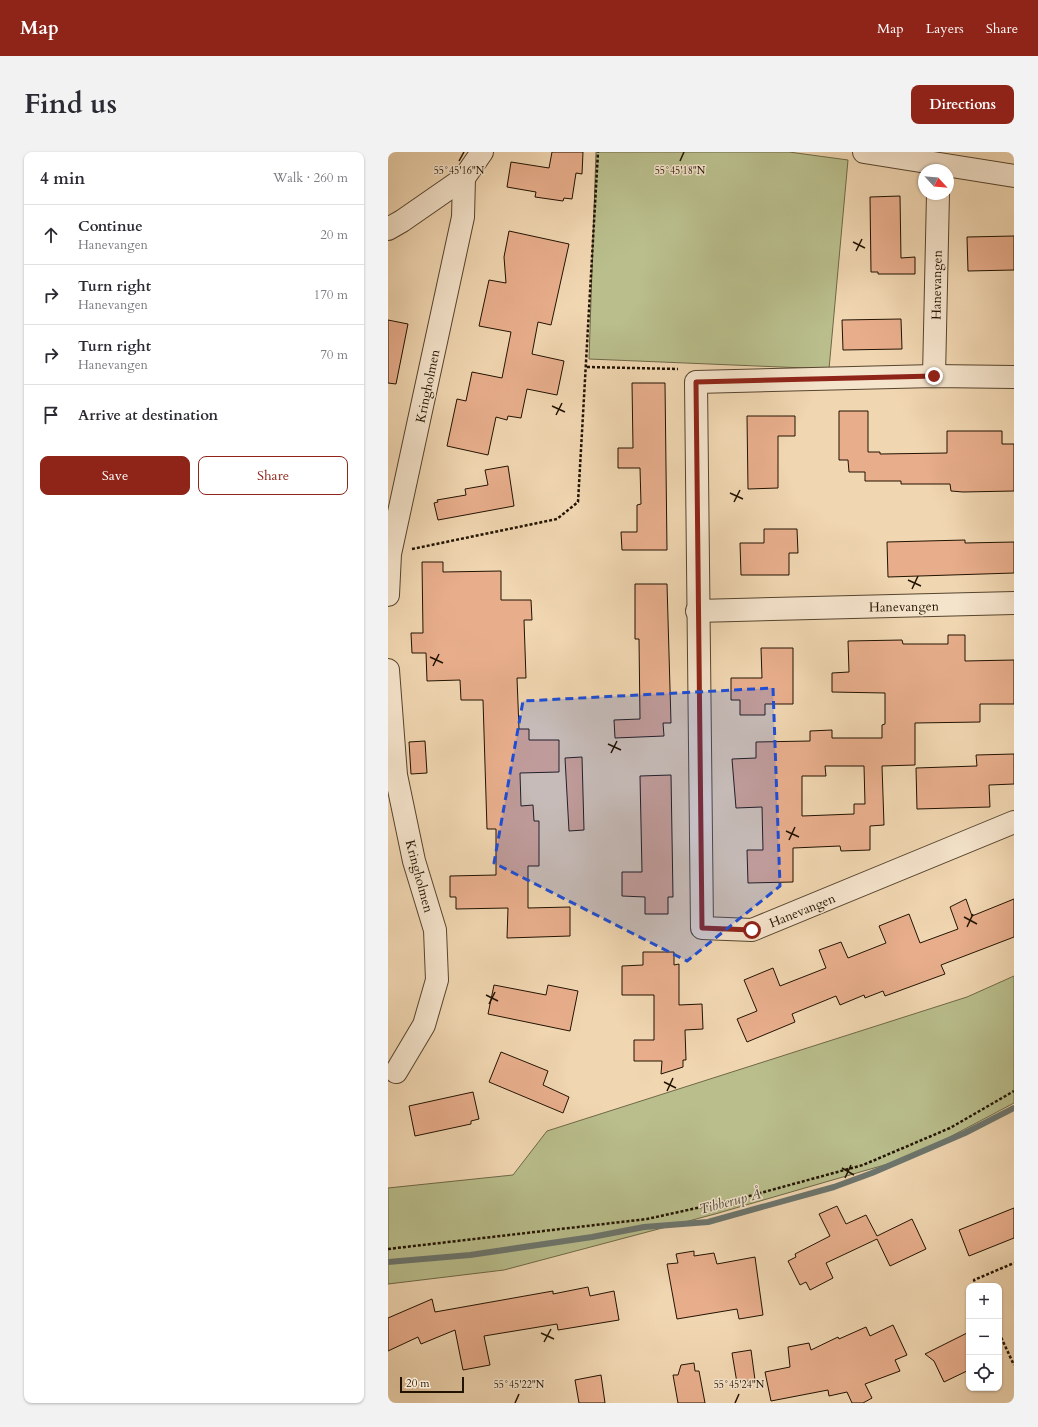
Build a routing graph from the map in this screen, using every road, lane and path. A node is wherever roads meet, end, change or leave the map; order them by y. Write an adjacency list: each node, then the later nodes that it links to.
1 (482, 152): 6 (street)
2 (598, 152): 9 (path)
3 (864, 152): 4 (street)
4 (940, 162): 5 (street)
5 (1014, 176)
6 (464, 178): 8 (street); 13 (street, Kringholmen)
7 (938, 200): 10 (street, Hanevangen)
8 (388, 229)
9 (587, 367): 12 (path); 13 (path)
10 (934, 376): 11 (street); 12 (street)
11 (1014, 377)
12 (696, 382): 16 (street, Hanevangen)
13 (390, 554): 14 (street, Kringholmen)
14 (388, 595)
15 (1014, 603): 16 (street, Hanevangen)
16 (697, 611): 18 (street, Hanevangen)
17 (388, 670): 19 (street, Kringholmen)
18 (1014, 822)
19 (396, 1072)
20 (1014, 1091): 21 (path)
21 (388, 1249)
22 (1014, 1263): 23 (path)
23 (976, 1283)
24 (1002, 1339): 25 (path)
25 (1014, 1365)

